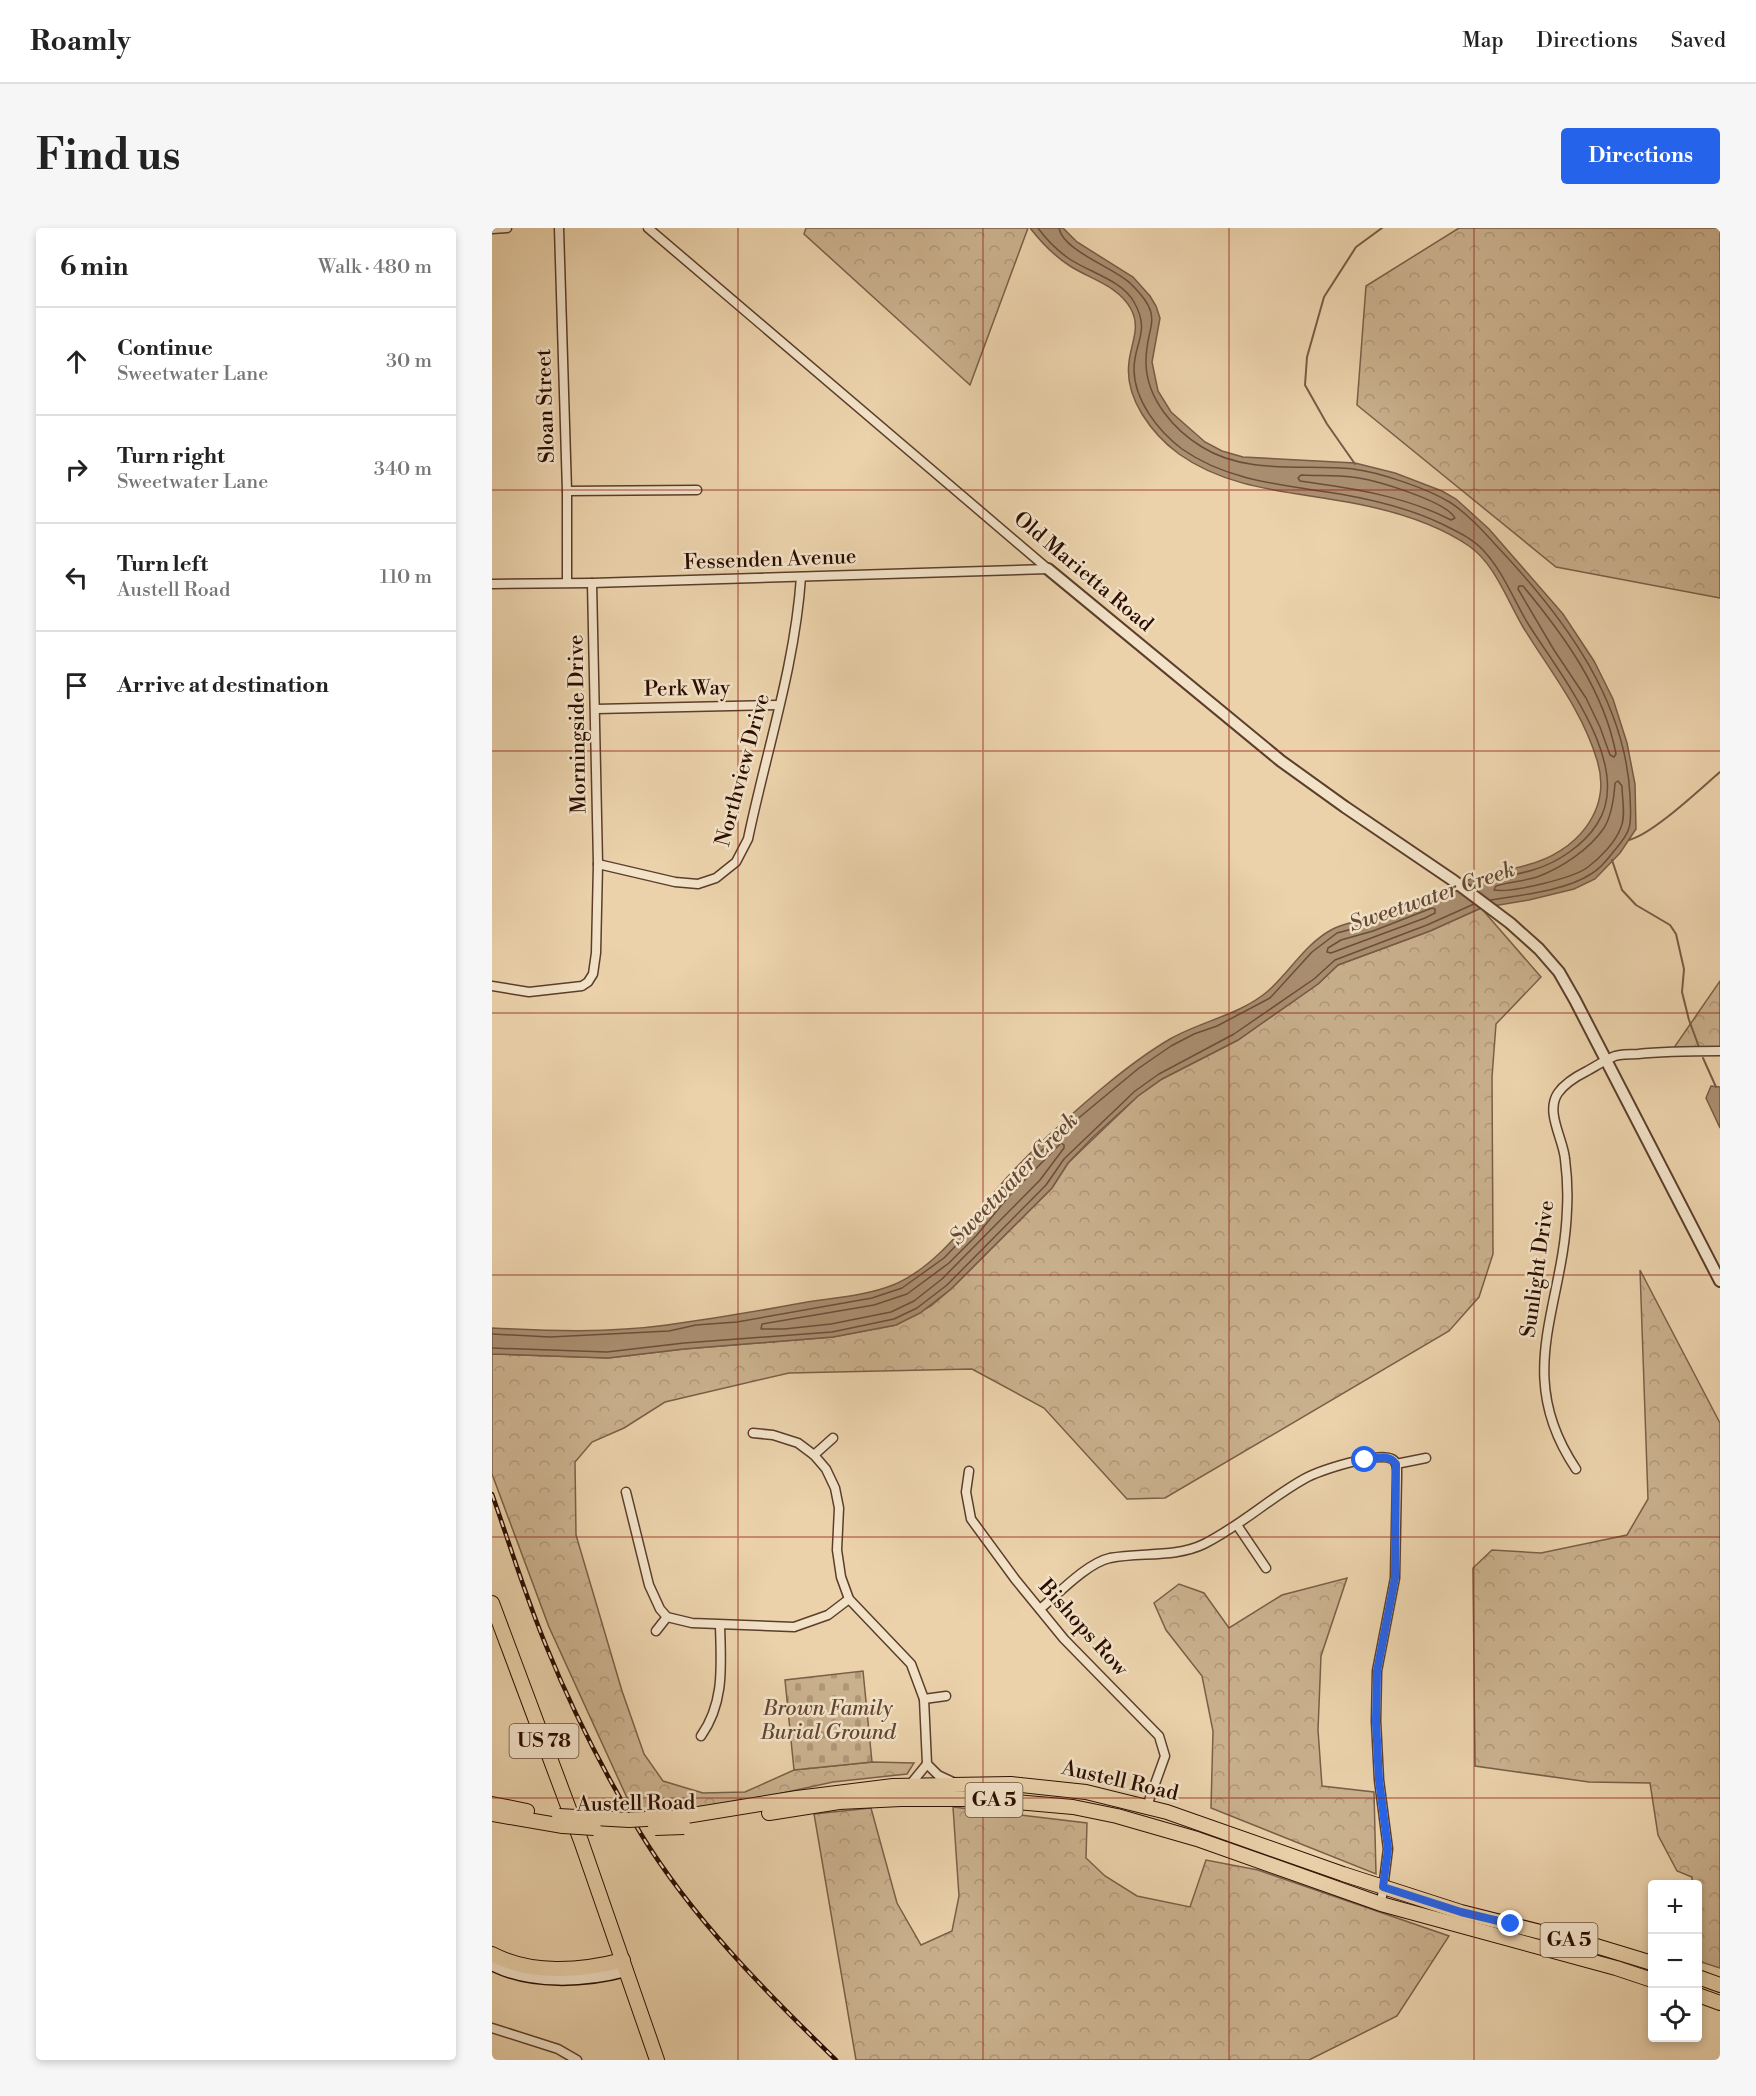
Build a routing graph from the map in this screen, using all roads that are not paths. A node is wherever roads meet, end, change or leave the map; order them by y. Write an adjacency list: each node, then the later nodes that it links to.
1 (507, 228): 4 (street)
2 (559, 228): 6 (street, Sloan Street)
3 (648, 228): 7 (street, Old Marietta Road)
4 (492, 229)
5 (697, 490): 6 (street)
6 (567, 491): 9 (street, Sloan Street)
7 (1048, 569): 8 (street, Fessenden Avenue); 17 (street, Old Marietta Road)
8 (801, 577): 10 (street, Fessenden Avenue); 12 (street, Northview Drive)
9 (567, 582): 10 (street, Fessenden Avenue); 11 (street, Fessenden Avenue)
10 (592, 583): 13 (street, Morningside Drive)
11 (492, 584)
12 (779, 705): 13 (street, Perk Way); 14 (street, Northview Drive)
13 (596, 709): 14 (street, Morningside Drive)
14 (598, 864): 15 (street, Morningside Drive)
15 (492, 986)
16 (1720, 1051): 17 (street, Sunlight Drive)
17 (1608, 1060): 18 (street, Old Marietta Road); 24 (street, Sunlight Drive)
18 (1720, 1281)
19 (753, 1433): 21 (street)
20 (833, 1438): 21 (street)
21 (814, 1455): 29 (street)
22 (1426, 1458): 23 (street)
23 (1396, 1464): 27 (street); 46 (street)
24 (1576, 1469)
25 (969, 1471): 31 (street, Bishops Row)
26 (626, 1492): 32 (street)
27 (1237, 1525): 28 (street); 31 (street)
28 (1266, 1568)
29 (849, 1599): 33 (street); 36 (street)
30 (492, 1604): 51 (main road, US 78)
31 (1040, 1609): 42 (street, Bishops Row)
32 (667, 1617): 33 (street); 34 (street)
33 (720, 1625): 37 (street)
34 (656, 1631)
35 (946, 1696): 36 (street)
36 (924, 1700): 38 (street)
37 (701, 1736)
38 (927, 1764): 39 (street); 40 (street)
39 (956, 1784): 40 (main road, Austell Road / GA 5); 42 (main road, Austell Road / GA 5)
40 (909, 1786): 45 (main road, Austell Road / GA 5)
41 (492, 1803): 44 (main road, GA 5)
42 (1147, 1806): 46 (main road, Austell Road / GA 5)
43 (492, 1814): 44 (main road, GA 5)
44 (532, 1816): 45 (main road, Austell Road / GA 5, bridge)
45 (682, 1822): 47 (main road, Austell Road / GA 5)
46 (1383, 1887): 47 (street); 49 (main road, Austell Road / GA 5)
47 (1381, 1904): 52 (main road, Austell Road / GA 5)
48 (492, 1954): 51 (main road)
49 (1648, 1962)
50 (492, 1964): 51 (main road)
51 (625, 1965): 59 (main road, US 78)
52 (1648, 1978)
53 (1702, 1979): 54 (main road)
54 (1720, 1986)
55 (1702, 1996): 56 (main road)
56 (1720, 2003)
57 (492, 2028): 58 (street)
58 (578, 2060)
59 (657, 2060)

